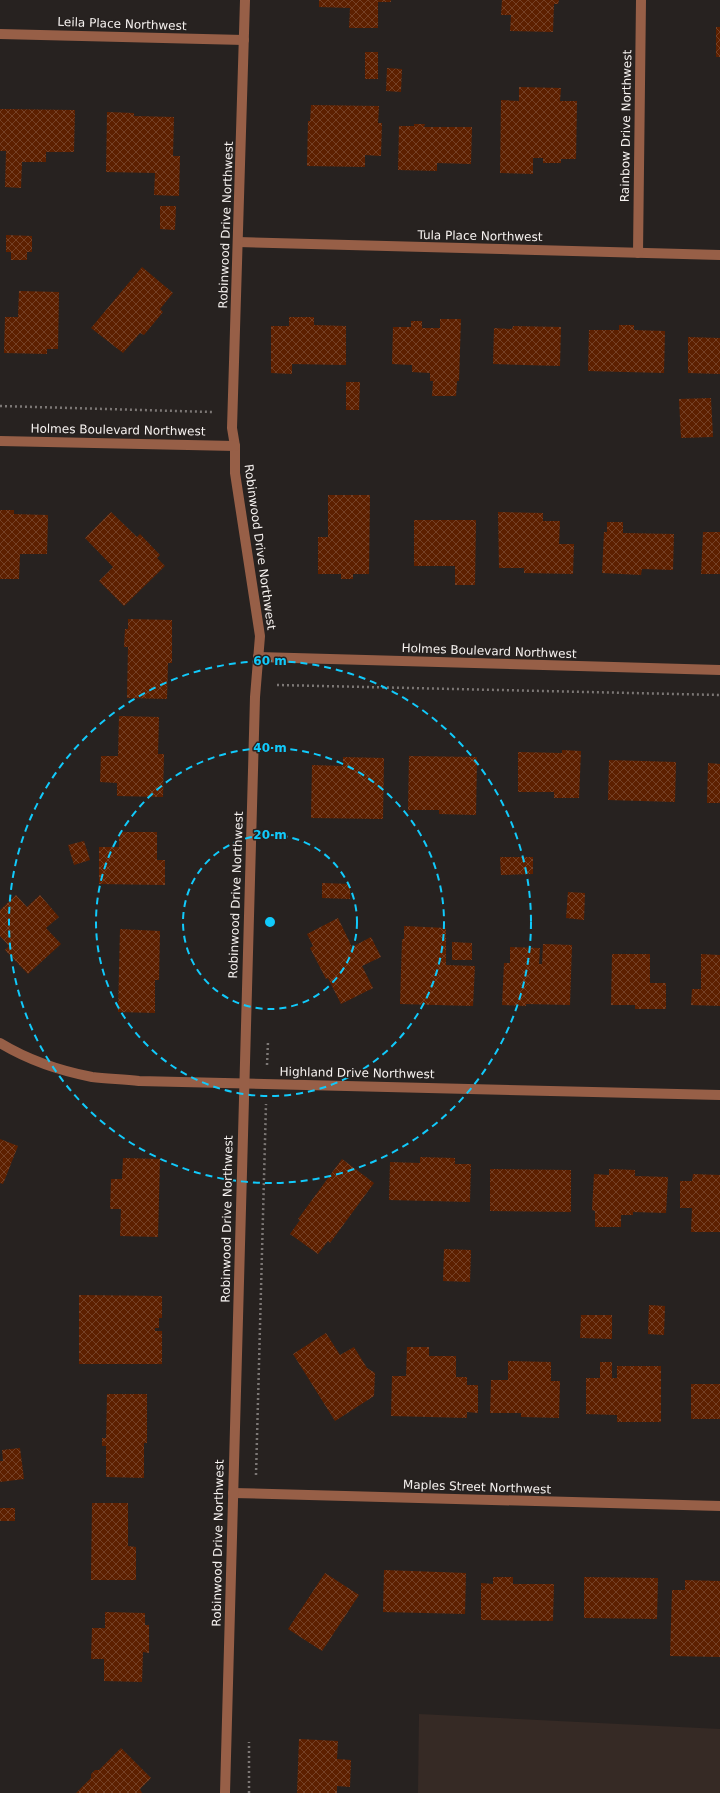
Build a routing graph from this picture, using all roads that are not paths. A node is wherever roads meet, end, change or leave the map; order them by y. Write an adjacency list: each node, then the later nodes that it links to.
1 (245, 0): 4 (street, Robinwood Drive Northwest)
2 (641, 0): 6 (street, Rainbow Drive Northwest)
3 (0, 34): 4 (street, Leila Place Northwest)
4 (244, 40): 5 (street, Robinwood Drive Northwest)
5 (238, 242): 6 (street, Tula Place Northwest); 9 (street, Robinwood Drive Northwest)
6 (638, 252): 7 (street, Tula Place Northwest)
7 (720, 255)
8 (0, 441): 9 (street, Holmes Boulevard Northwest)
9 (235, 446): 10 (street, Robinwood Drive Northwest)
10 (258, 657): 11 (street, Holmes Boulevard Northwest); 13 (street, Robinwood Drive Northwest)
11 (720, 670)
12 (0, 1043): 13 (street, Highland Drive Northwest)
13 (243, 1084): 14 (street, Highland Drive Northwest); 15 (street, Robinwood Drive Northwest)
14 (720, 1095)
15 (233, 1493): 16 (street, Maples Street Northwest); 17 (street, Robinwood Drive Northwest)
16 (720, 1506)
17 (225, 1793)

